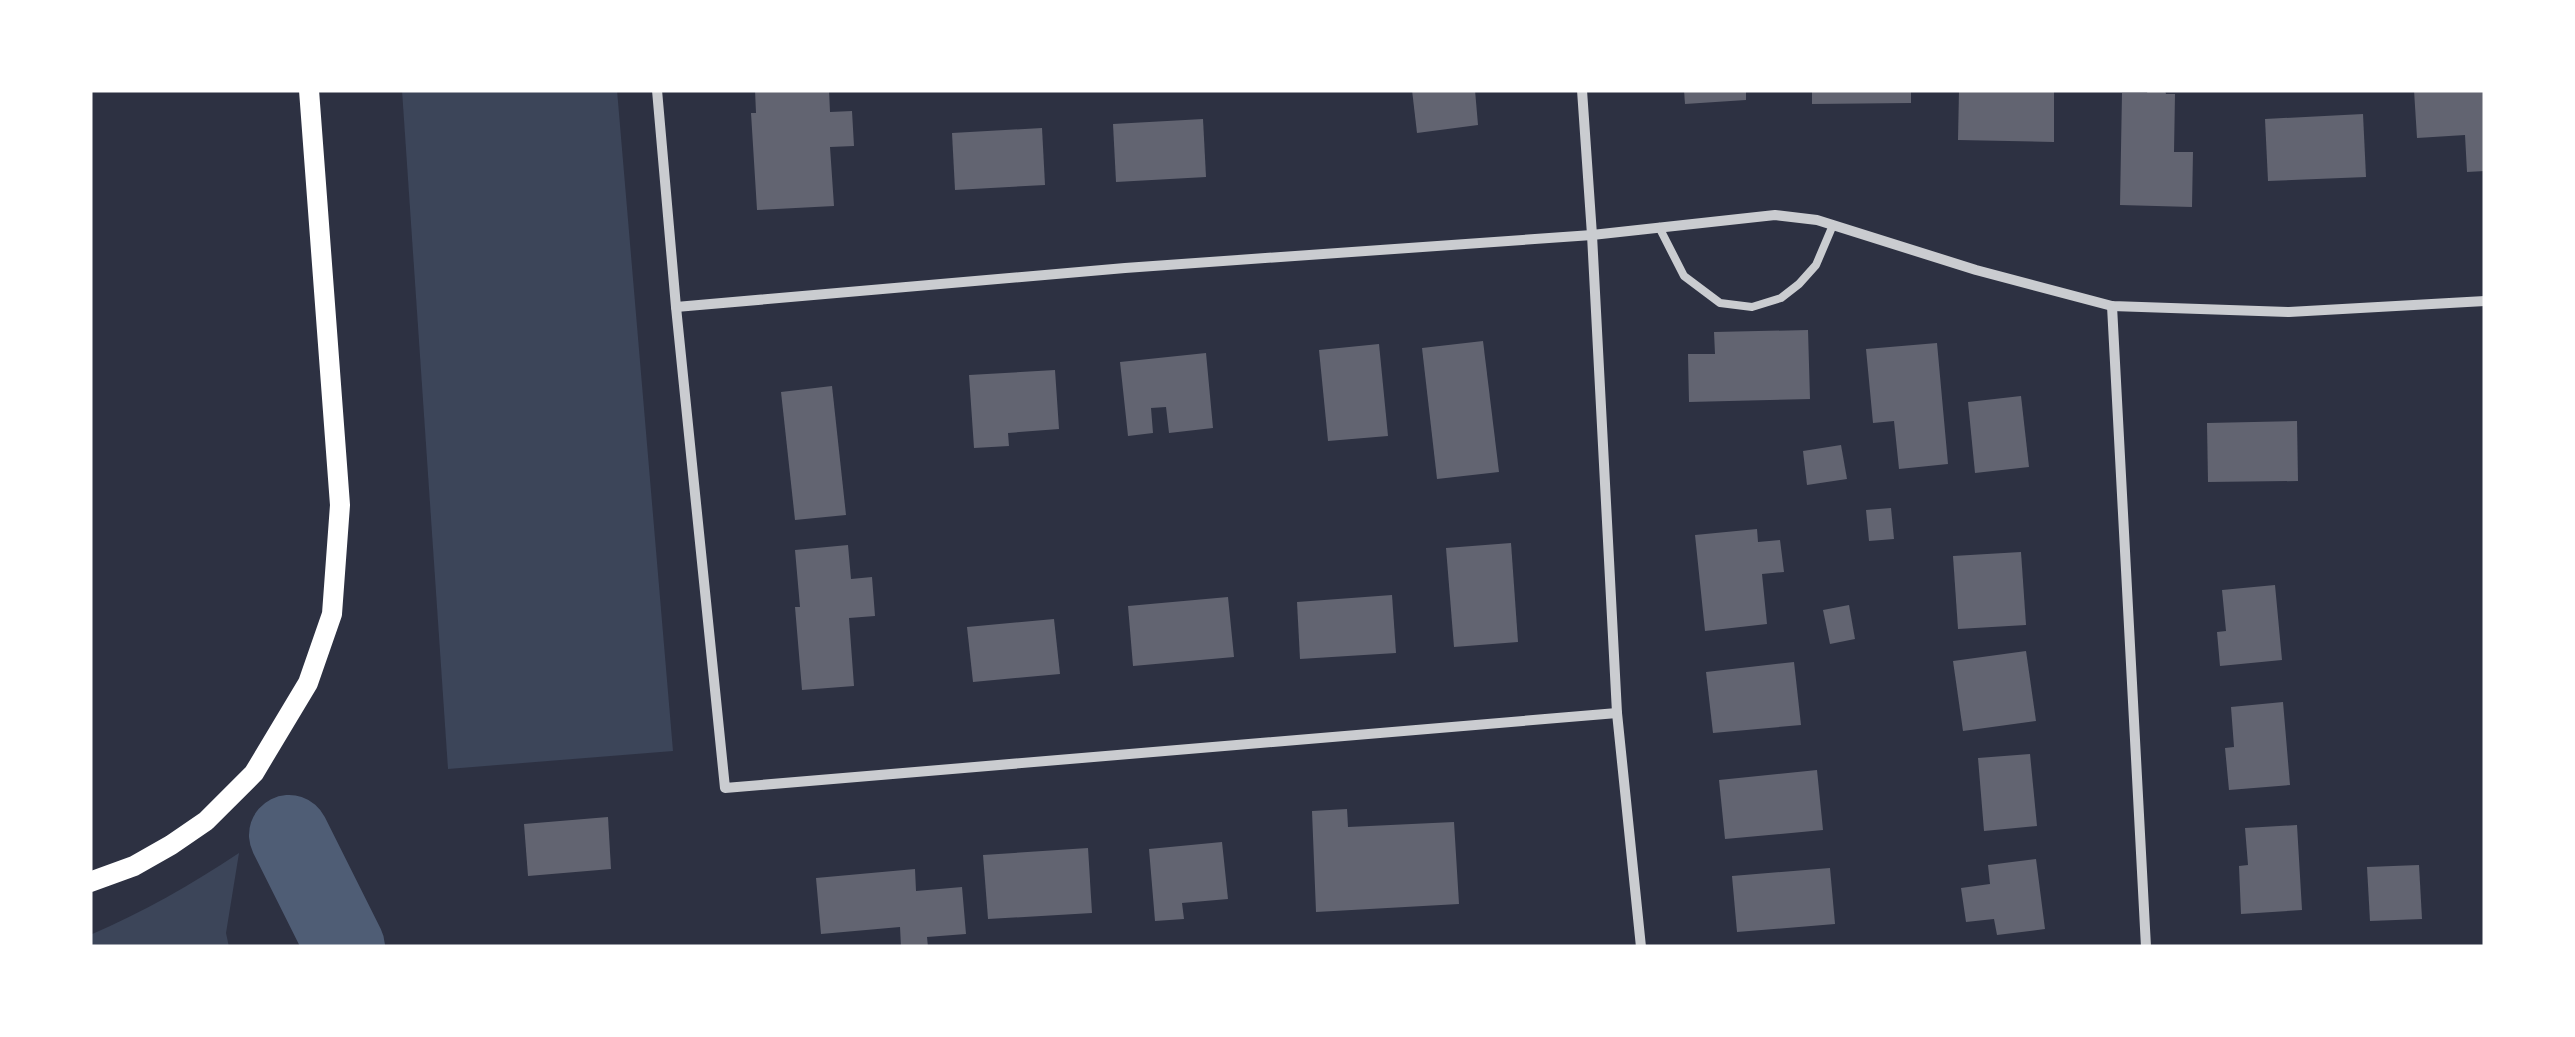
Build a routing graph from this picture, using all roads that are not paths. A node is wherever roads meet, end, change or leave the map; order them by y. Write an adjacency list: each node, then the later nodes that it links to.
1 (308, 90): 11 (main road)
2 (657, 90): 9 (street)
3 (1582, 90): 6 (street)
4 (1833, 225): 5 (street); 5 (lane); 8 (street)
5 (1659, 227): 6 (street)
6 (1592, 235): 9 (street); 10 (street)
7 (2485, 301): 8 (street)
8 (2112, 306): 13 (street)
9 (676, 307): 10 (street)
10 (1616, 713): 12 (street)
11 (90, 882)
12 (1641, 947)
13 (2146, 947)

